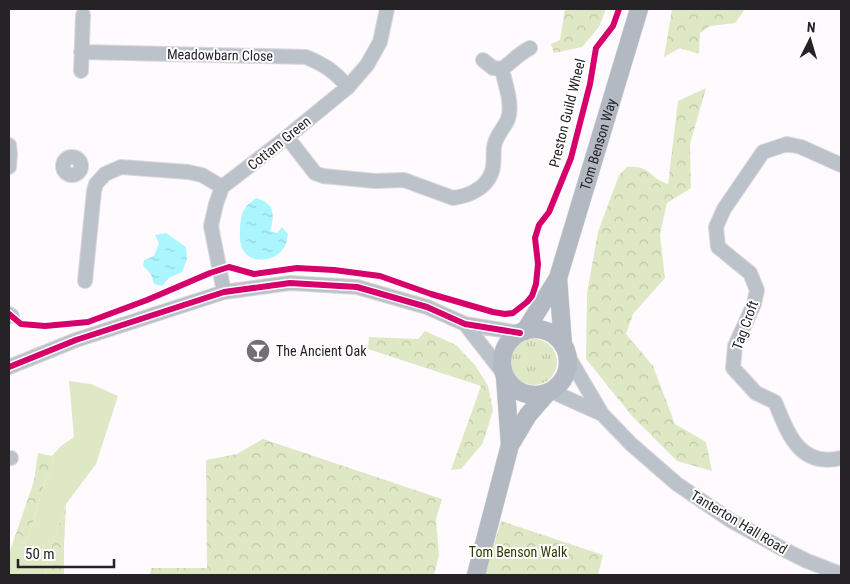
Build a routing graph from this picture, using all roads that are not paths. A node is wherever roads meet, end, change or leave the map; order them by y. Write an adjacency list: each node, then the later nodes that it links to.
1 (387, 9): 9 (street, Cottam Green)
2 (639, 9): 17 (main road, Tom Benson Way)
3 (83, 14): 5 (street)
4 (530, 48): 7 (street)
5 (81, 52): 8 (street); 9 (street, Meadowbarn Close)
6 (483, 60): 7 (street)
7 (502, 69): 10 (street)
8 (81, 71)
9 (348, 87): 10 (street, Cottam Green)
10 (287, 138): 16 (street, Cottam Green)
11 (9, 145): 13 (street)
12 (841, 165): 28 (street, Tag Croft)
13 (9, 166)
14 (78, 172): 15 (street)
15 (96, 184): 16 (street); 18 (street)
16 (222, 187): 19 (street)
17 (558, 278): 21 (main road, Tom Benson Way); 22 (main road, Tom Benson Way)
18 (85, 281)
19 (224, 292): 20 (street); 23 (street)
20 (465, 324): 21 (street); 24 (street)
21 (523, 332): 22 (main road); 24 (main road)
22 (564, 348): 25 (main road); 26 (street, Tanterton Hall Road)
23 (9, 366)
24 (504, 375): 25 (main road); 27 (main road)
25 (549, 392): 26 (street, Tanterton Hall Road); 27 (main road)
26 (602, 414): 29 (street, Tanterton Hall Road)
27 (510, 445): 30 (main road)
28 (841, 458)
29 (841, 574)
30 (476, 575)

